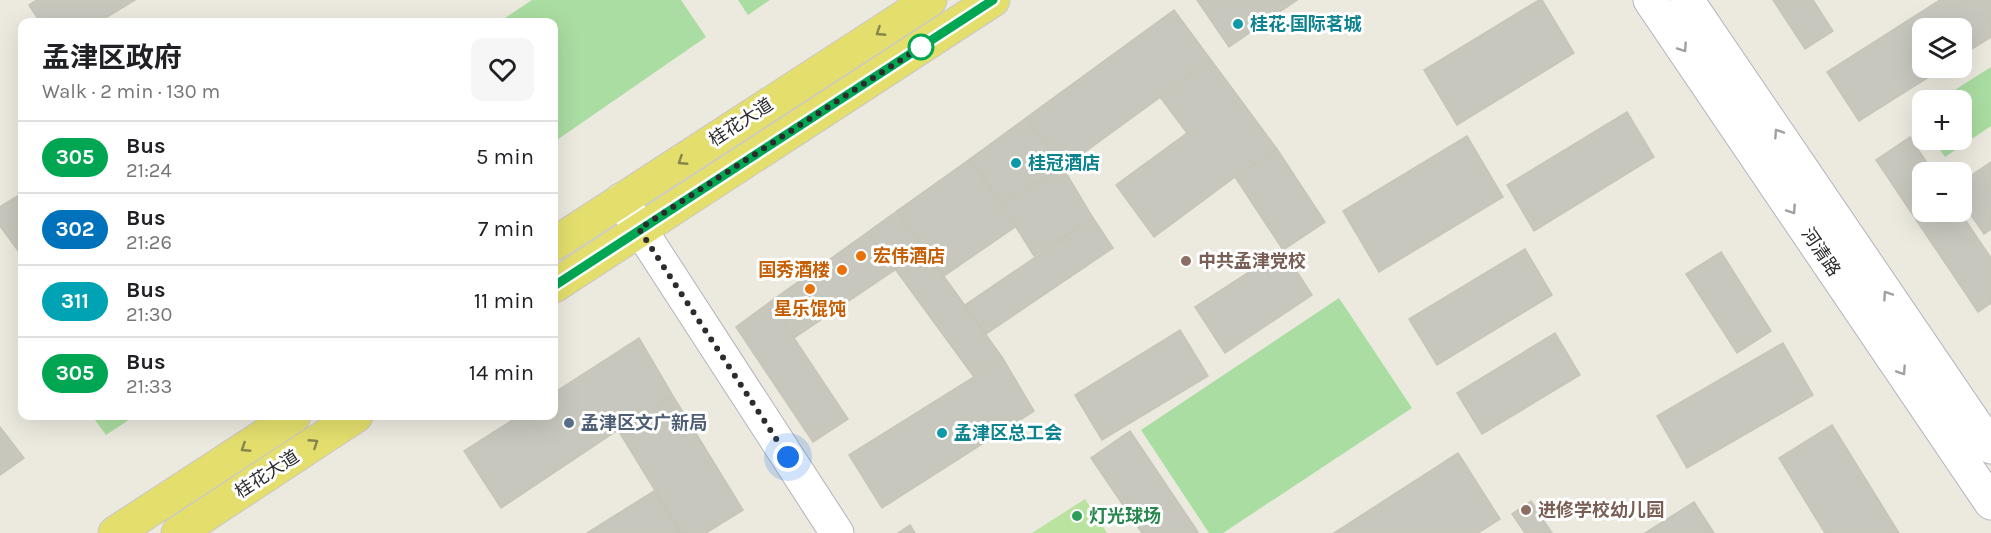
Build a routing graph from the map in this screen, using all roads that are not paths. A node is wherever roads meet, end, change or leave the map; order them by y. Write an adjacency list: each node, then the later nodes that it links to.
1 (930, 0): 5 (main road, 桂花大道, one-way to 5)
2 (993, 0): 6 (main road, 桂花大道)
3 (1650, 0): 12 (street, 河清路, one-way to 12)
4 (1687, 0): 11 (street, 河清路, one-way to 4)
5 (621, 200): 6 (street); 7 (main road, 桂花大道)
6 (639, 229): 8 (main road, 桂花大道); 15 (street)
7 (558, 241)
8 (558, 283)
9 (288, 420): 13 (main road, 桂花大道, one-way to 13)
10 (350, 420): 14 (main road, 桂花大道, one-way to 10)
11 (1991, 447)
12 (1991, 504)
13 (115, 533)
14 (178, 533)
15 (837, 533)

